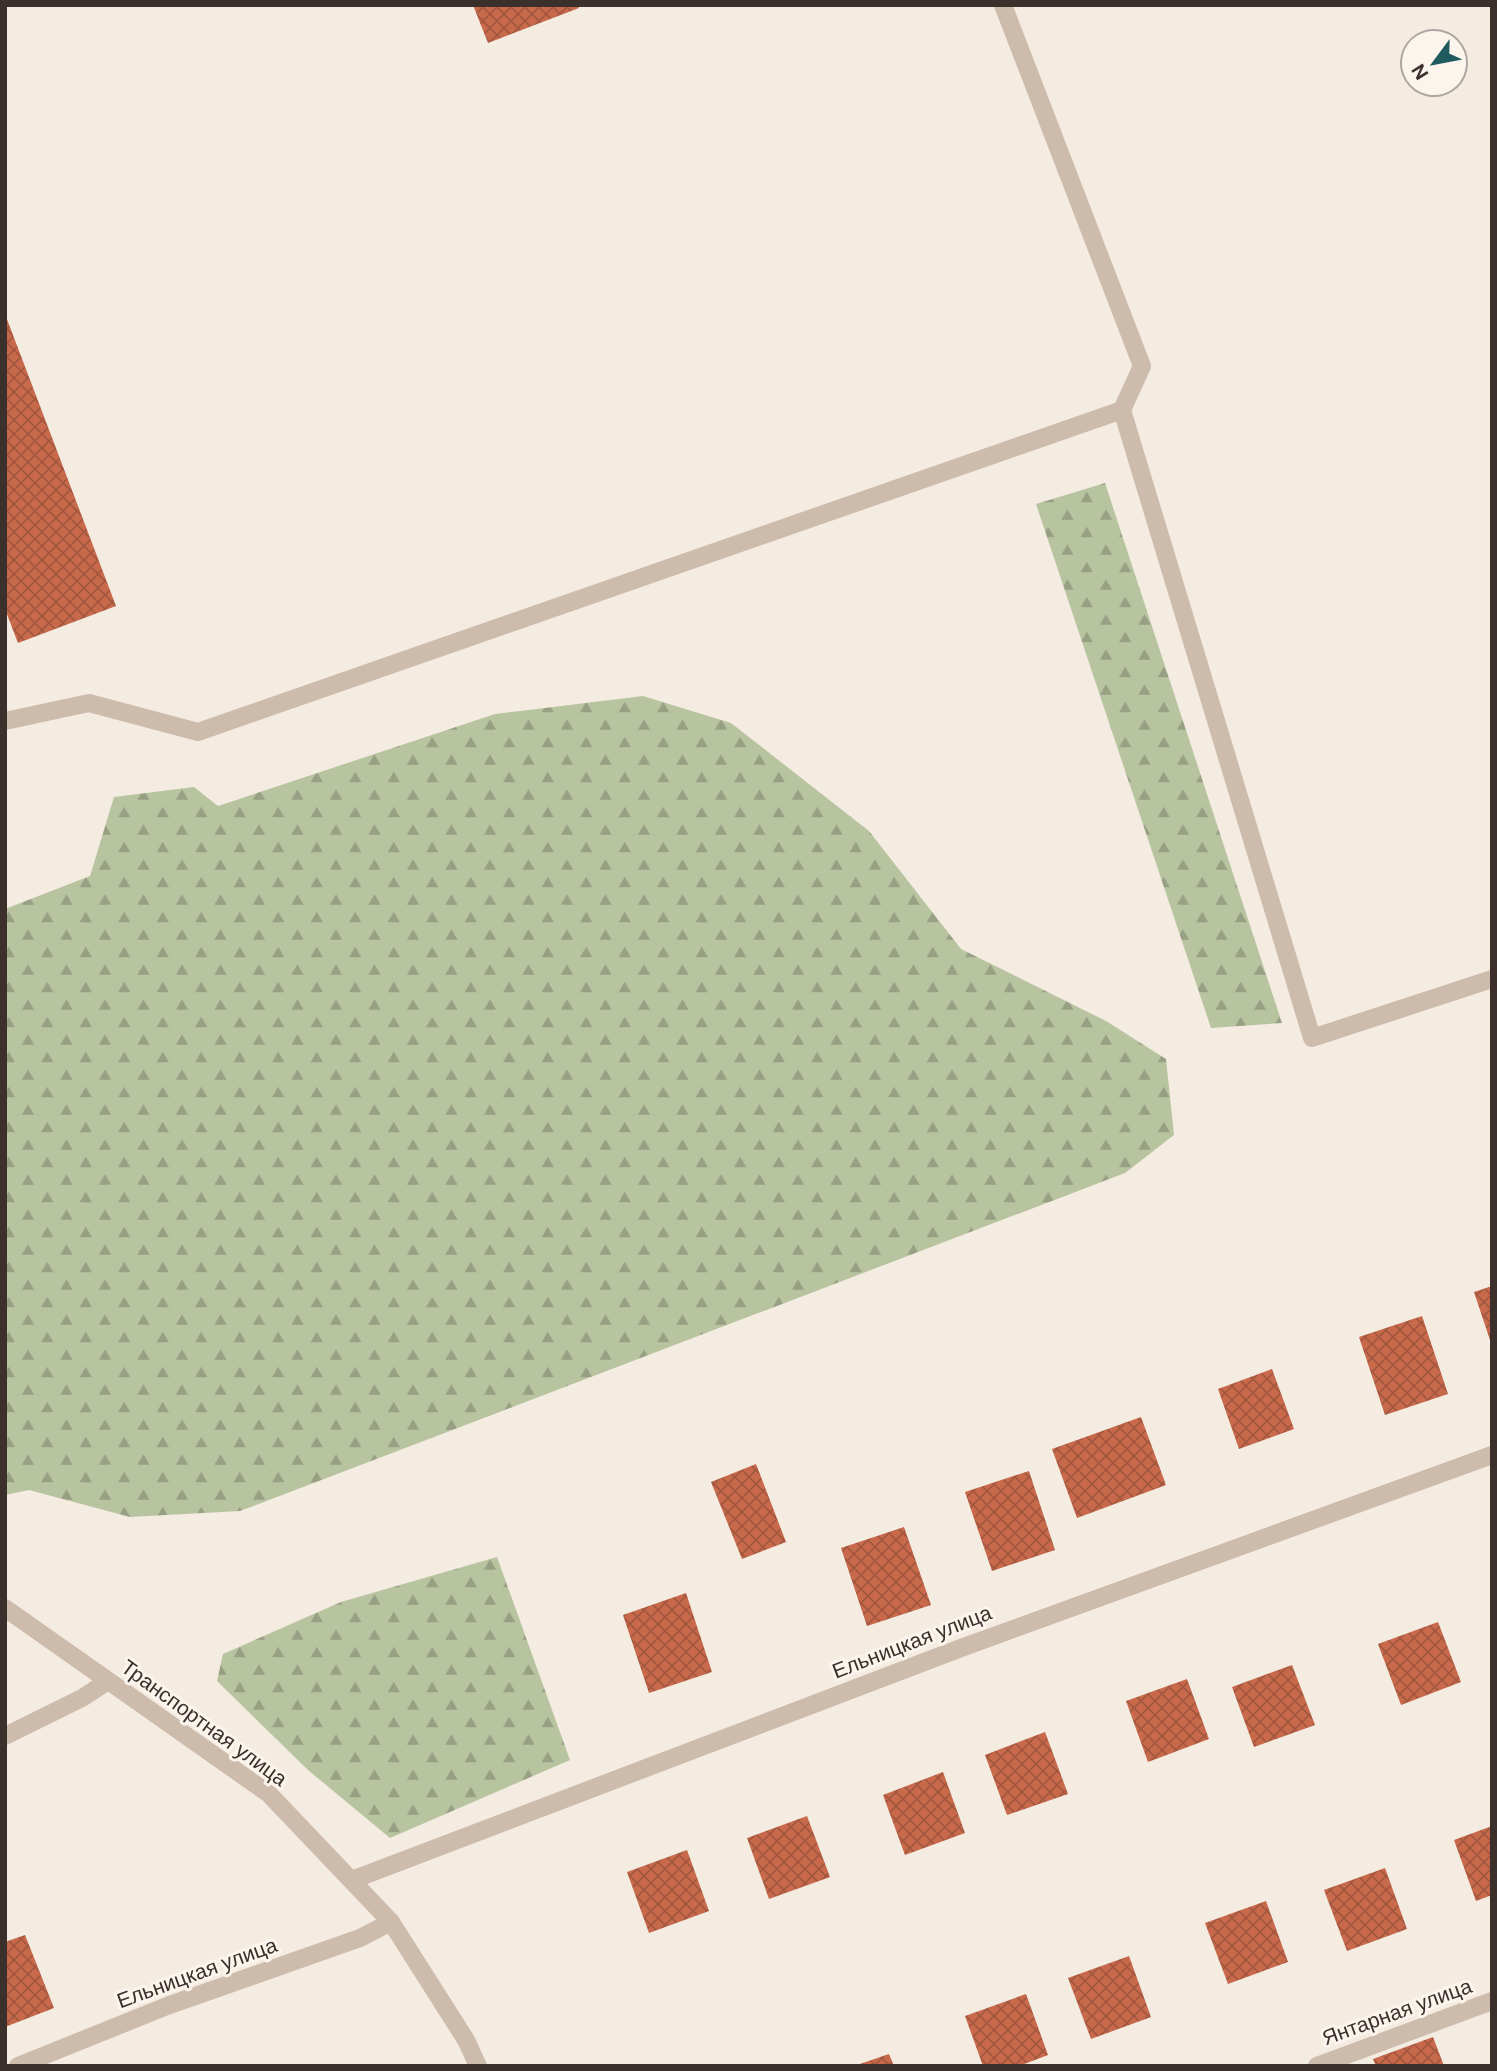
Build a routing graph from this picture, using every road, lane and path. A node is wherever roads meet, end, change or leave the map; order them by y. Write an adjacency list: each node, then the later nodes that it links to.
1 (1003, 5): 2 (street)
2 (1122, 410): 3 (street); 4 (street)
3 (5, 721)
4 (1492, 979)
5 (1492, 1455): 9 (street, Ельницкая улица)
6 (5, 1608): 7 (street, Транспортная улица)
7 (108, 1681): 8 (street); 9 (street, Транспортная улица)
8 (5, 1736)
9 (352, 1880): 10 (street, Транспортная улица)
10 (391, 1922): 12 (street, Ельницкая улица); 13 (street, Транспортная улица)
11 (1492, 2001): 14 (street, Янтарная улица)
12 (19, 2066)
13 (478, 2066)
14 (1317, 2066)

